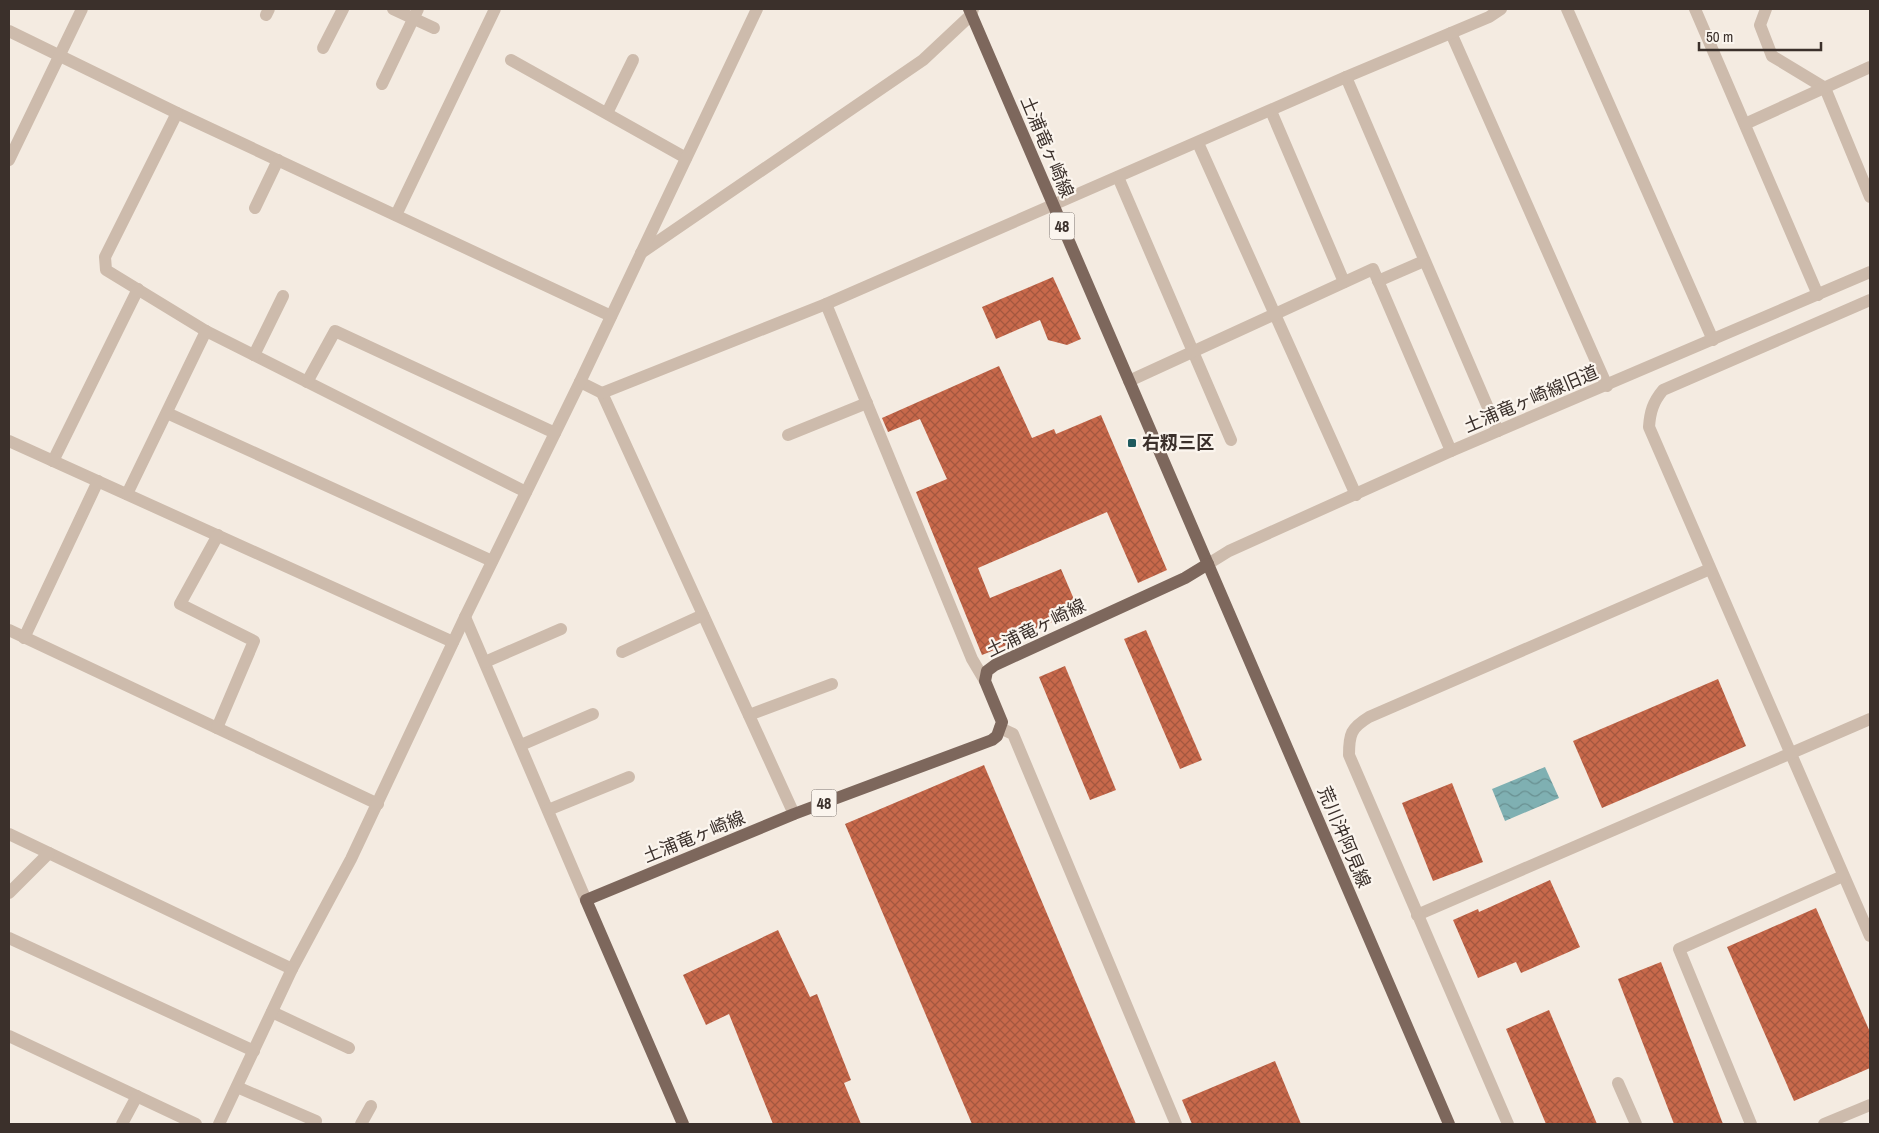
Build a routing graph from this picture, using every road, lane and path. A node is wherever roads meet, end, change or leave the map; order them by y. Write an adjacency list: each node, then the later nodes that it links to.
1 (82, 9): 16 (street)
2 (343, 9): 15 (street)
3 (392, 9): 11 (street)
4 (495, 9): 36 (street)
5 (757, 9): 28 (street)
6 (1501, 9): 14 (street)
7 (1567, 9): 50 (street)
8 (1695, 9): 26 (street)
9 (1766, 9): 22 (street)
10 (971, 11): 34 (main road, 土浦竜ヶ崎線 / 48); 37 (street)
11 (416, 14): 12 (street); 21 (street)
12 (434, 28)
13 (9, 31): 16 (street)
14 (1451, 34): 20 (street); 56 (street)
15 (323, 48)
16 (60, 55): 24 (street); 29 (street)
17 (511, 60): 25 (street)
18 (633, 60): 25 (street)
19 (1870, 67): 22 (street)
20 (1346, 77): 23 (street); 38 (street)
21 (382, 84)
22 (1825, 88): 26 (street); 31 (street)
23 (1271, 111): 27 (street); 41 (street)
24 (177, 113): 30 (street); 42 (street)
25 (607, 114): 28 (street)
26 (1745, 124): 43 (street)
27 (1198, 143): 32 (street); 47 (street)
28 (686, 158): 37 (street)
29 (9, 160)
30 (278, 160): 35 (street); 36 (street)
31 (1866, 174): 33 (street)
32 (1118, 176): 34 (street); 51 (street)
33 (1870, 197)
34 (1053, 205): 46 (street); 53 (main road, 土浦竜ヶ崎線 / 48)
35 (255, 208)
36 (396, 215): 48 (street)
37 (641, 253): 48 (street)
38 (1424, 260): 40 (street); 60 (street)
39 (1870, 272): 43 (street, 土浦竜ヶ崎線旧道)
40 (1378, 281): 41 (street); 65 (street)
41 (1344, 282): 47 (street)
42 (138, 289): 49 (street); 66 (street)
43 (1818, 295): 50 (street, 土浦竜ヶ崎線旧道)
44 (283, 296): 52 (street)
45 (1870, 300): 74 (street)
46 (826, 304): 57 (street); 58 (street)
47 (1275, 314): 51 (street); 70 (street)
48 (611, 316): 55 (street)
49 (206, 331): 52 (street); 59 (street)
50 (1713, 340): 56 (street, 土浦竜ヶ崎線旧道)
51 (1193, 351): 53 (street); 63 (street)
52 (254, 355): 54 (street)
53 (1129, 381): 73 (main road, 土浦竜ヶ崎線 / 48)
54 (307, 382): 61 (street); 68 (street)
55 (580, 382): 57 (street); 61 (street)
56 (1606, 386): 60 (street, 土浦竜ヶ崎線旧道)
57 (602, 393): 75 (street)
58 (867, 403): 62 (street); 83 (street)
59 (167, 413): 69 (street); 72 (street)
60 (1498, 431): 65 (street, 土浦竜ヶ崎線旧道)
61 (555, 433): 68 (street)
62 (788, 435)
63 (1230, 440)
64 (9, 441): 66 (street)
65 (1451, 451): 70 (street, 土浦竜ヶ崎線旧道)
66 (53, 461): 67 (street)
67 (98, 481): 69 (street); 79 (street)
68 (526, 492): 72 (street)
69 (127, 494): 71 (street)
70 (1356, 495): 73 (street, 土浦竜ヶ崎線旧道)
71 (218, 535): 80 (street); 88 (street)
72 (492, 561): 76 (street)
73 (1208, 564): 83 (main road, 土浦竜ヶ崎線); 121 (main road, 荒川沖阿見線)
74 (1710, 569): 91 (street); 101 (street)
75 (703, 615): 81 (street); 86 (street)
76 (465, 616): 80 (street); 82 (street)
77 (561, 629): 82 (street)
78 (9, 630): 79 (street)
79 (24, 638): 88 (street)
80 (453, 642): 93 (street)
81 (622, 652)
82 (484, 662): 90 (street)
83 (985, 681): 89 (main road, 土浦竜ヶ崎線)
84 (832, 684): 86 (street)
85 (593, 714): 90 (street)
86 (749, 716): 95 (street)
87 (1870, 719): 91 (street)
88 (217, 728): 93 (street)
89 (1000, 728): 95 (main road, 土浦竜ヶ崎線 / 48); 120 (street)
90 (520, 745): 94 (street)
91 (1792, 753): 98 (street); 101 (street)
92 (629, 777): 94 (street)
93 (378, 804): 104 (street)
94 (548, 810): 100 (street)
95 (794, 814): 100 (main road, 土浦竜ヶ崎線 / 48)
96 (9, 834): 97 (street)
97 (49, 853): 99 (street); 104 (street)
98 (1843, 876): 102 (street); 124 (street)
99 (9, 893)
100 (586, 900): 119 (main road)
101 (1417, 915): 122 (street)
102 (1870, 936)
103 (9, 938): 108 (street)
104 (292, 969): 105 (street)
105 (272, 1012): 107 (street); 108 (street)
106 (9, 1036): 111 (street)
107 (349, 1048)
108 (254, 1051): 110 (street)
109 (1618, 1083): 123 (street)
110 (237, 1087): 114 (street); 117 (street)
111 (136, 1096): 115 (street); 116 (street)
112 (1870, 1105): 125 (street)
113 (371, 1106): 118 (street)
114 (316, 1121)
115 (122, 1124)
116 (196, 1124)
117 (219, 1124)
118 (361, 1124)
119 (683, 1124)
120 (1176, 1124)
121 (1449, 1124)
122 (1508, 1124)
123 (1636, 1124)
124 (1751, 1124)
125 (1824, 1124)

